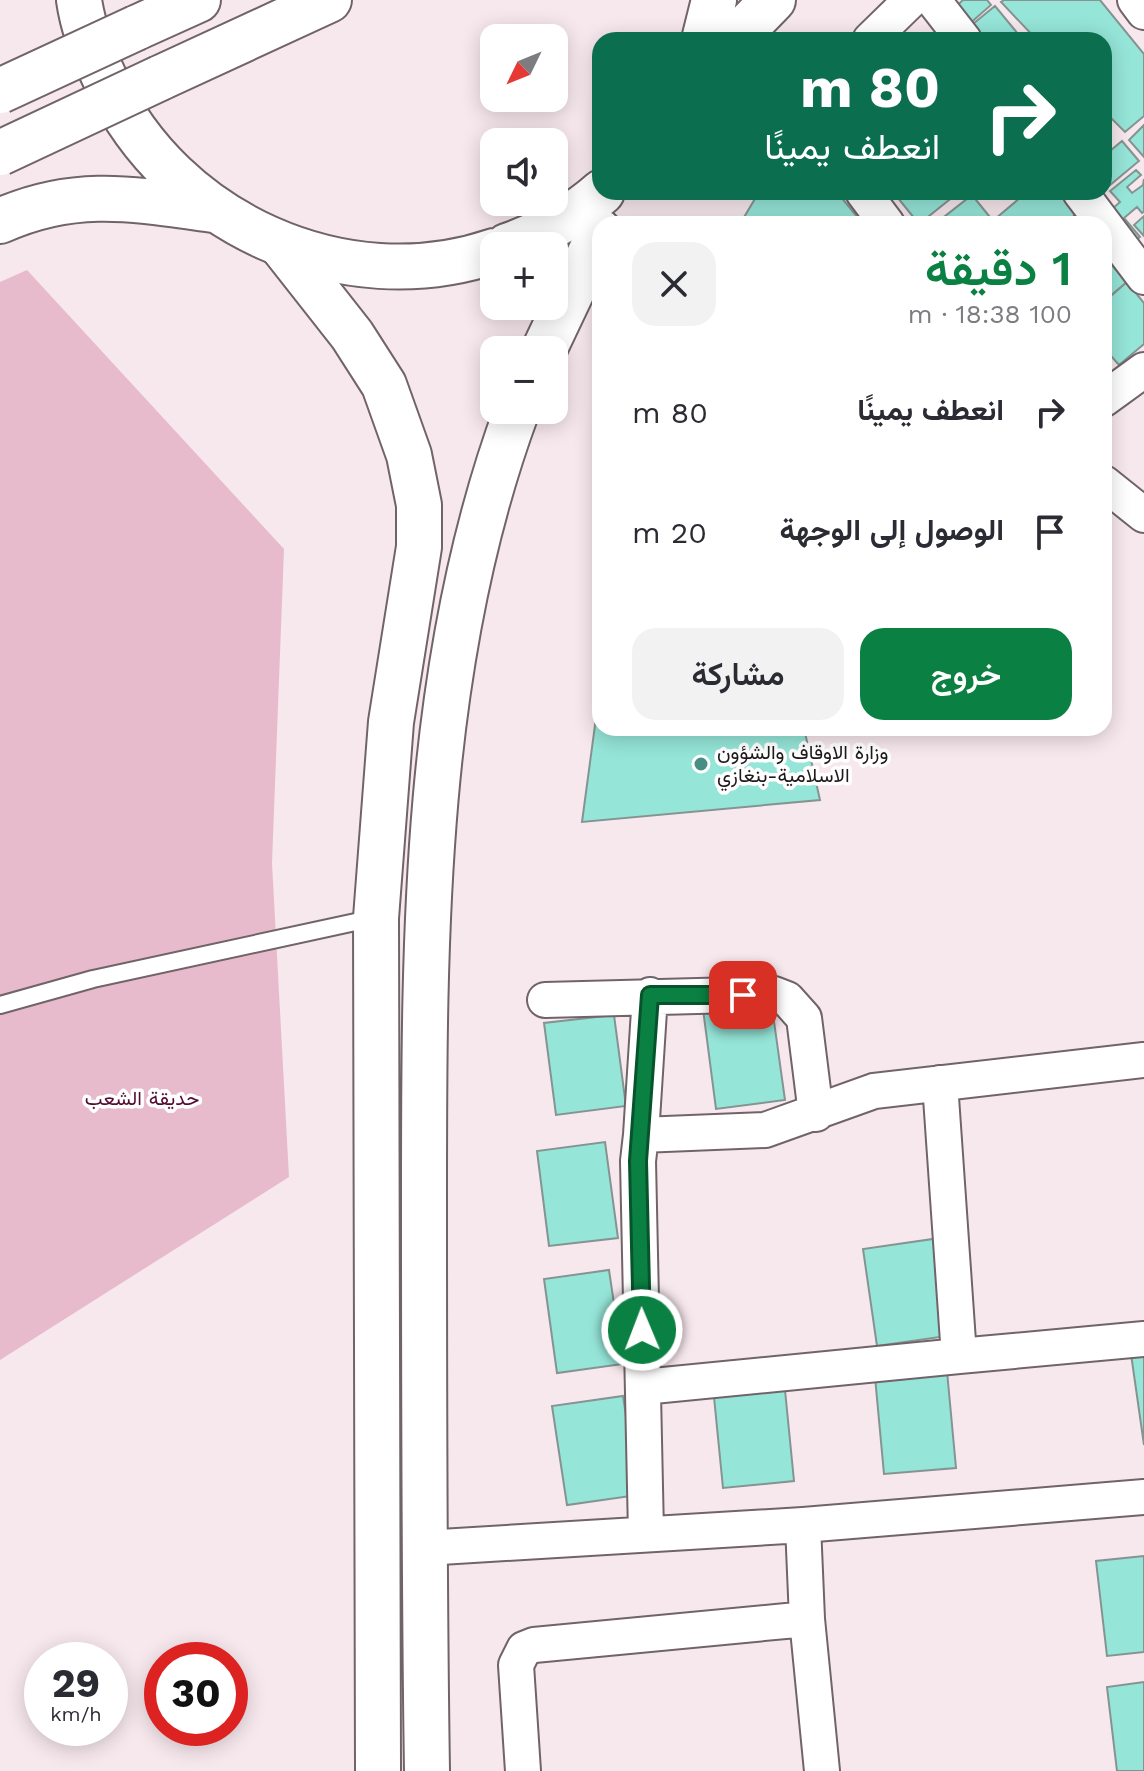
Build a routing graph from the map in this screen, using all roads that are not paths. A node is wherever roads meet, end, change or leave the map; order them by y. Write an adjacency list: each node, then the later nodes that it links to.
1 (79, 0): 18 (main road)
2 (198, 0): 14 (main road, bridge)
3 (329, 0): 15 (main road, bridge)
4 (714, 0): 10 (main road)
5 (773, 0): 11 (main road)
6 (911, 0): 12 (street)
7 (933, 0): 13 (street)
8 (1135, 0): 9 (street)
9 (1144, 12)
10 (706, 32)
11 (742, 32)
12 (878, 32)
13 (958, 32)
14 (0, 91)
15 (0, 153)
16 (593, 200): 21 (main road)
17 (1086, 200): 19 (street)
18 (214, 210): 20 (main road); 23 (main road)
19 (1098, 216)
20 (0, 221)
21 (541, 232)
22 (1112, 234): 26 (street)
23 (282, 246): 25 (main road); 33 (main road)
24 (592, 249): 27 (main road)
25 (480, 256)
26 (1144, 277)
27 (551, 336)
28 (1144, 370): 29 (street)
29 (1112, 393)
30 (513, 424): 47 (main road)
31 (1112, 489): 32 (street)
32 (1142, 511)
33 (376, 918): 36 (lane); 49 (main road)
34 (650, 995): 35 (street); 39 (street); 40 (street)
35 (545, 1000)
36 (0, 1005)
37 (1144, 1060): 38 (street)
38 (940, 1083): 39 (street); 42 (street)
39 (816, 1114): 40 (street)
40 (641, 1135): 43 (street)
41 (1144, 1339): 42 (street)
42 (959, 1356): 43 (street)
43 (643, 1387): 46 (street)
44 (1144, 1497): 45 (street)
45 (803, 1525): 46 (street); 48 (street)
46 (646, 1533): 47 (street)
47 (424, 1548): 50 (main road)
48 (807, 1619): 51 (street); 52 (street)
49 (378, 1771)
50 (427, 1771)
51 (523, 1771)
52 (822, 1771)

